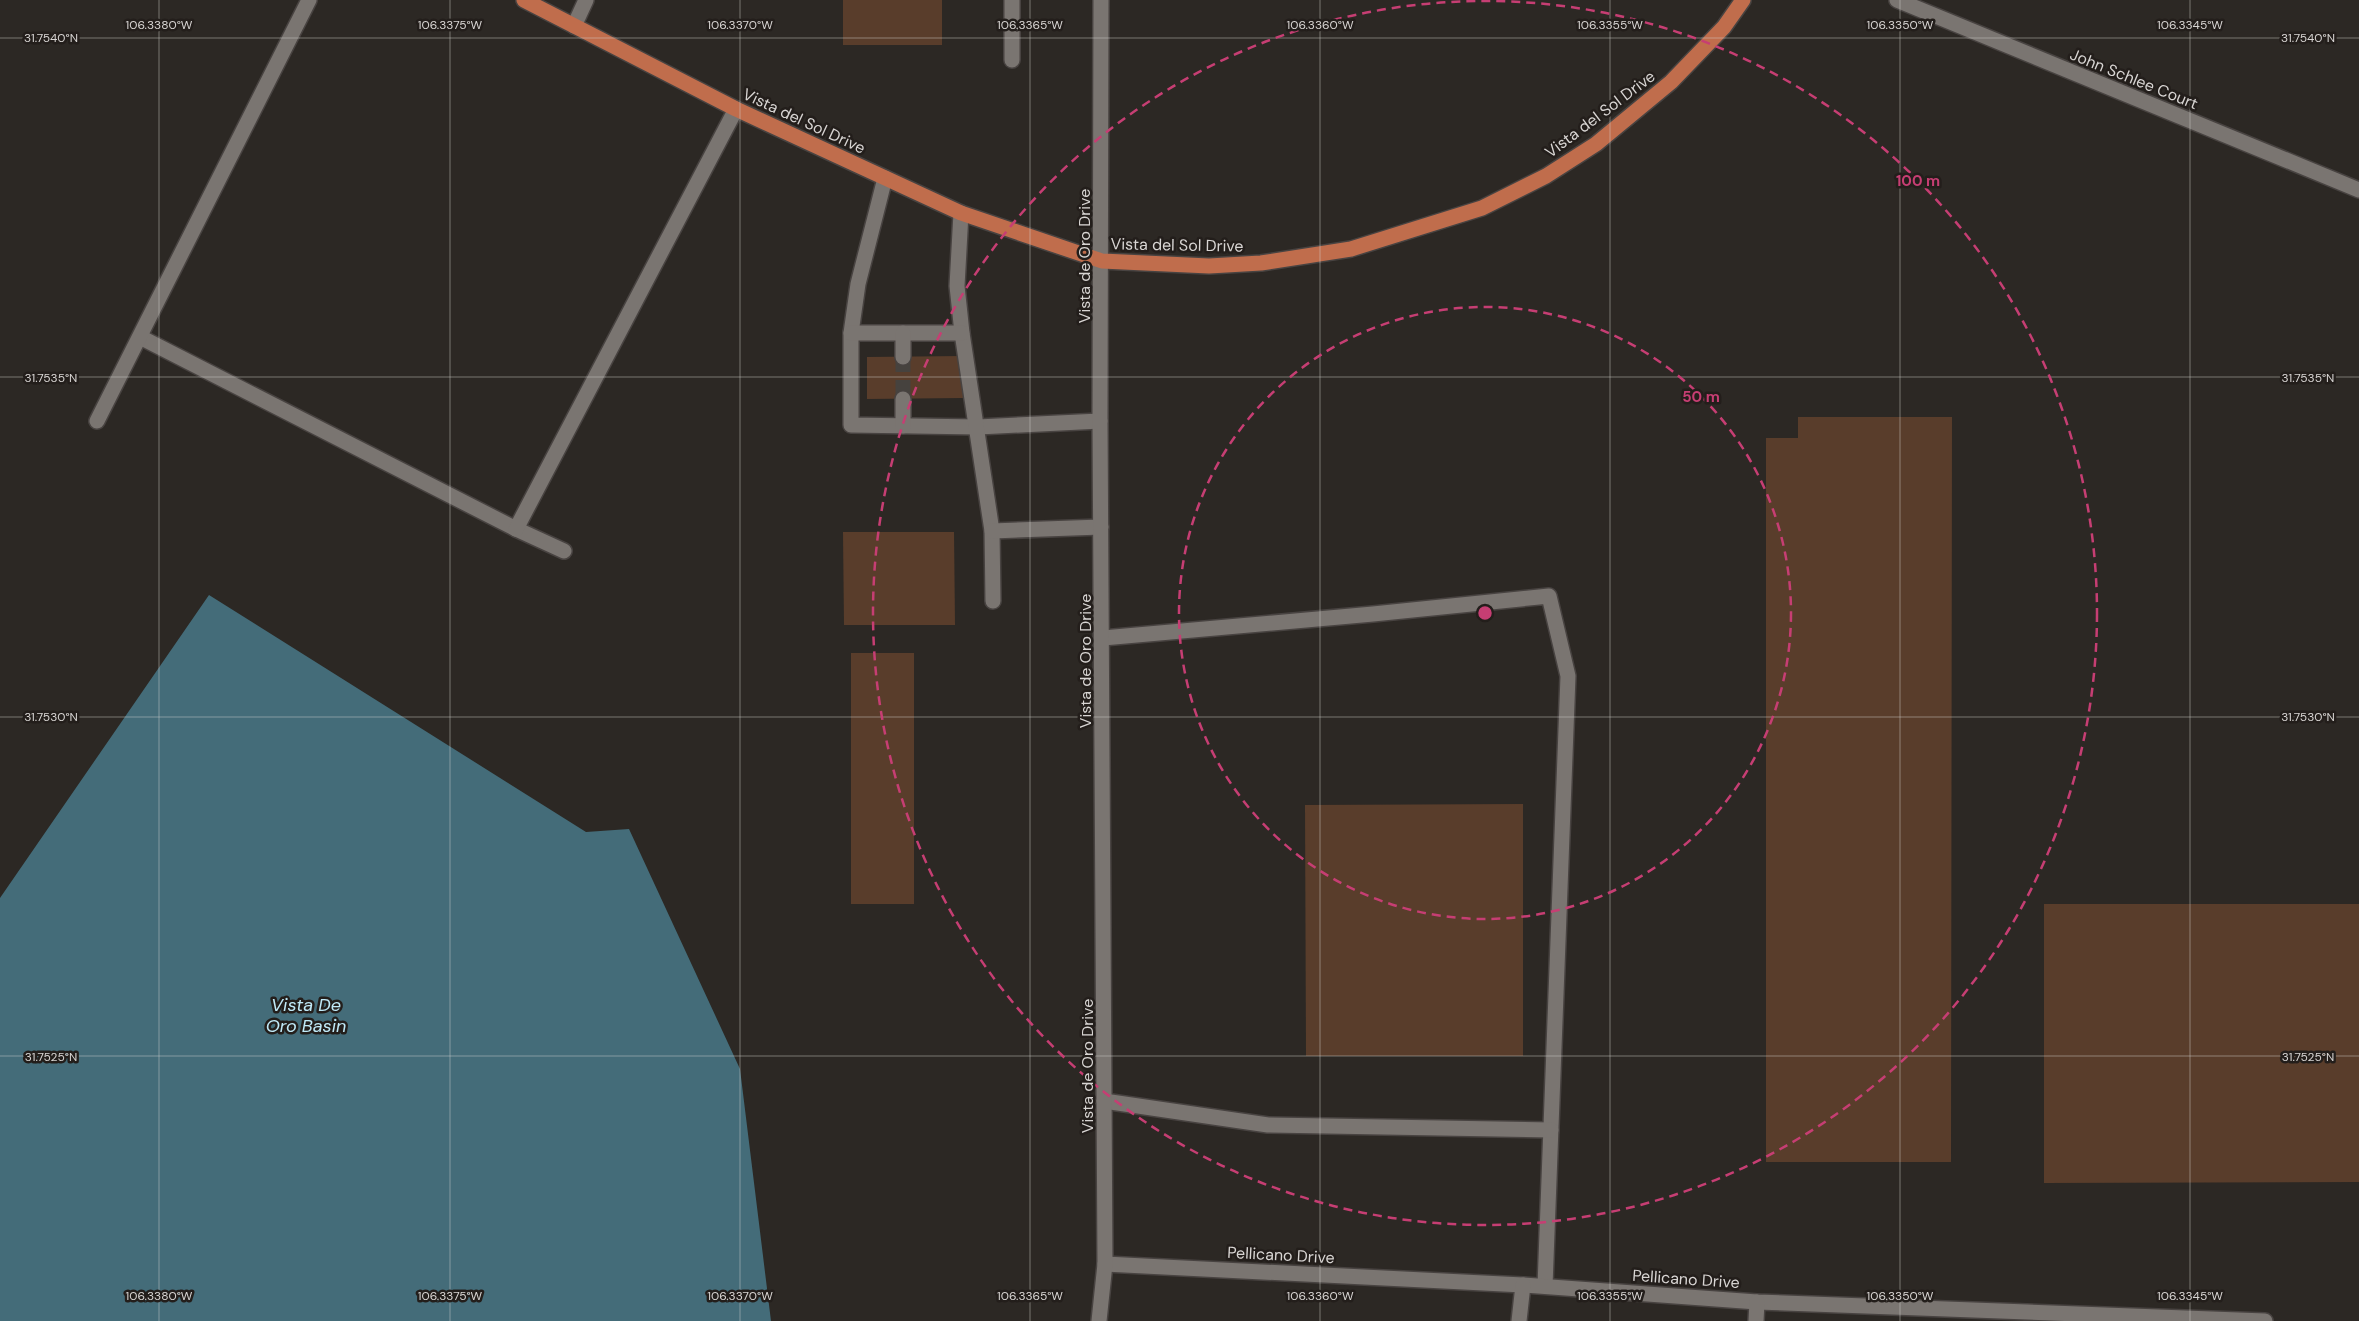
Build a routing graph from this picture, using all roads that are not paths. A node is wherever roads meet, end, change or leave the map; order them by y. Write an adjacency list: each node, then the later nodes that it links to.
1 (309, 0): 18 (street)
2 (524, 0): 8 (main road, Vista del Sol Drive)
3 (586, 0): 8 (street)
4 (1012, 0): 9 (street)
5 (1101, 0): 14 (street, Vista de Oro Drive)
6 (1743, 0): 14 (main road, Vista del Sol Drive)
7 (1897, 0): 12 (street, John Schlee Court)
8 (574, 26): 10 (main road, Vista del Sol Drive)
9 (1012, 60)
10 (736, 109): 11 (main road, Vista del Sol Drive); 26 (street)
11 (885, 178): 13 (main road, Vista del Sol Drive); 15 (street)
12 (2359, 190)
13 (961, 213): 14 (main road, Vista del Sol Drive); 17 (street)
14 (1102, 260): 22 (street, Vista de Oro Drive)
15 (851, 332): 16 (street); 23 (street)
16 (903, 332): 17 (street); 19 (street)
17 (962, 333): 24 (street)
18 (140, 337): 21 (street); 26 (street)
19 (903, 357)
20 (903, 399): 23 (street)
21 (97, 421)
22 (1100, 421): 24 (street); 25 (street, Vista de Oro Drive)
23 (903, 426): 24 (street)
24 (978, 427): 27 (street)
25 (1101, 528): 27 (street); 30 (street, Vista de Oro Drive)
26 (516, 530): 28 (street)
27 (992, 531): 29 (street)
28 (564, 551)
29 (993, 601)
30 (1103, 638): 31 (street, Vista de Oro Drive); 32 (street)
31 (1104, 1101): 32 (street); 33 (street, Vista de Oro Drive)
32 (1551, 1130): 35 (street)
33 (1105, 1264): 34 (street, Pellicano Drive); 38 (street, Vista de Oro Drive)
34 (1523, 1285): 35 (street, Pellicano Drive); 39 (street)
35 (1545, 1286): 36 (street, Pellicano Drive)
36 (1757, 1302): 37 (street, Pellicano Drive); 40 (street)
37 (2247, 1320): 41 (street, Pellicano Drive)
38 (1099, 1321)
39 (1519, 1321)
40 (1756, 1321)
41 (2265, 1321)

